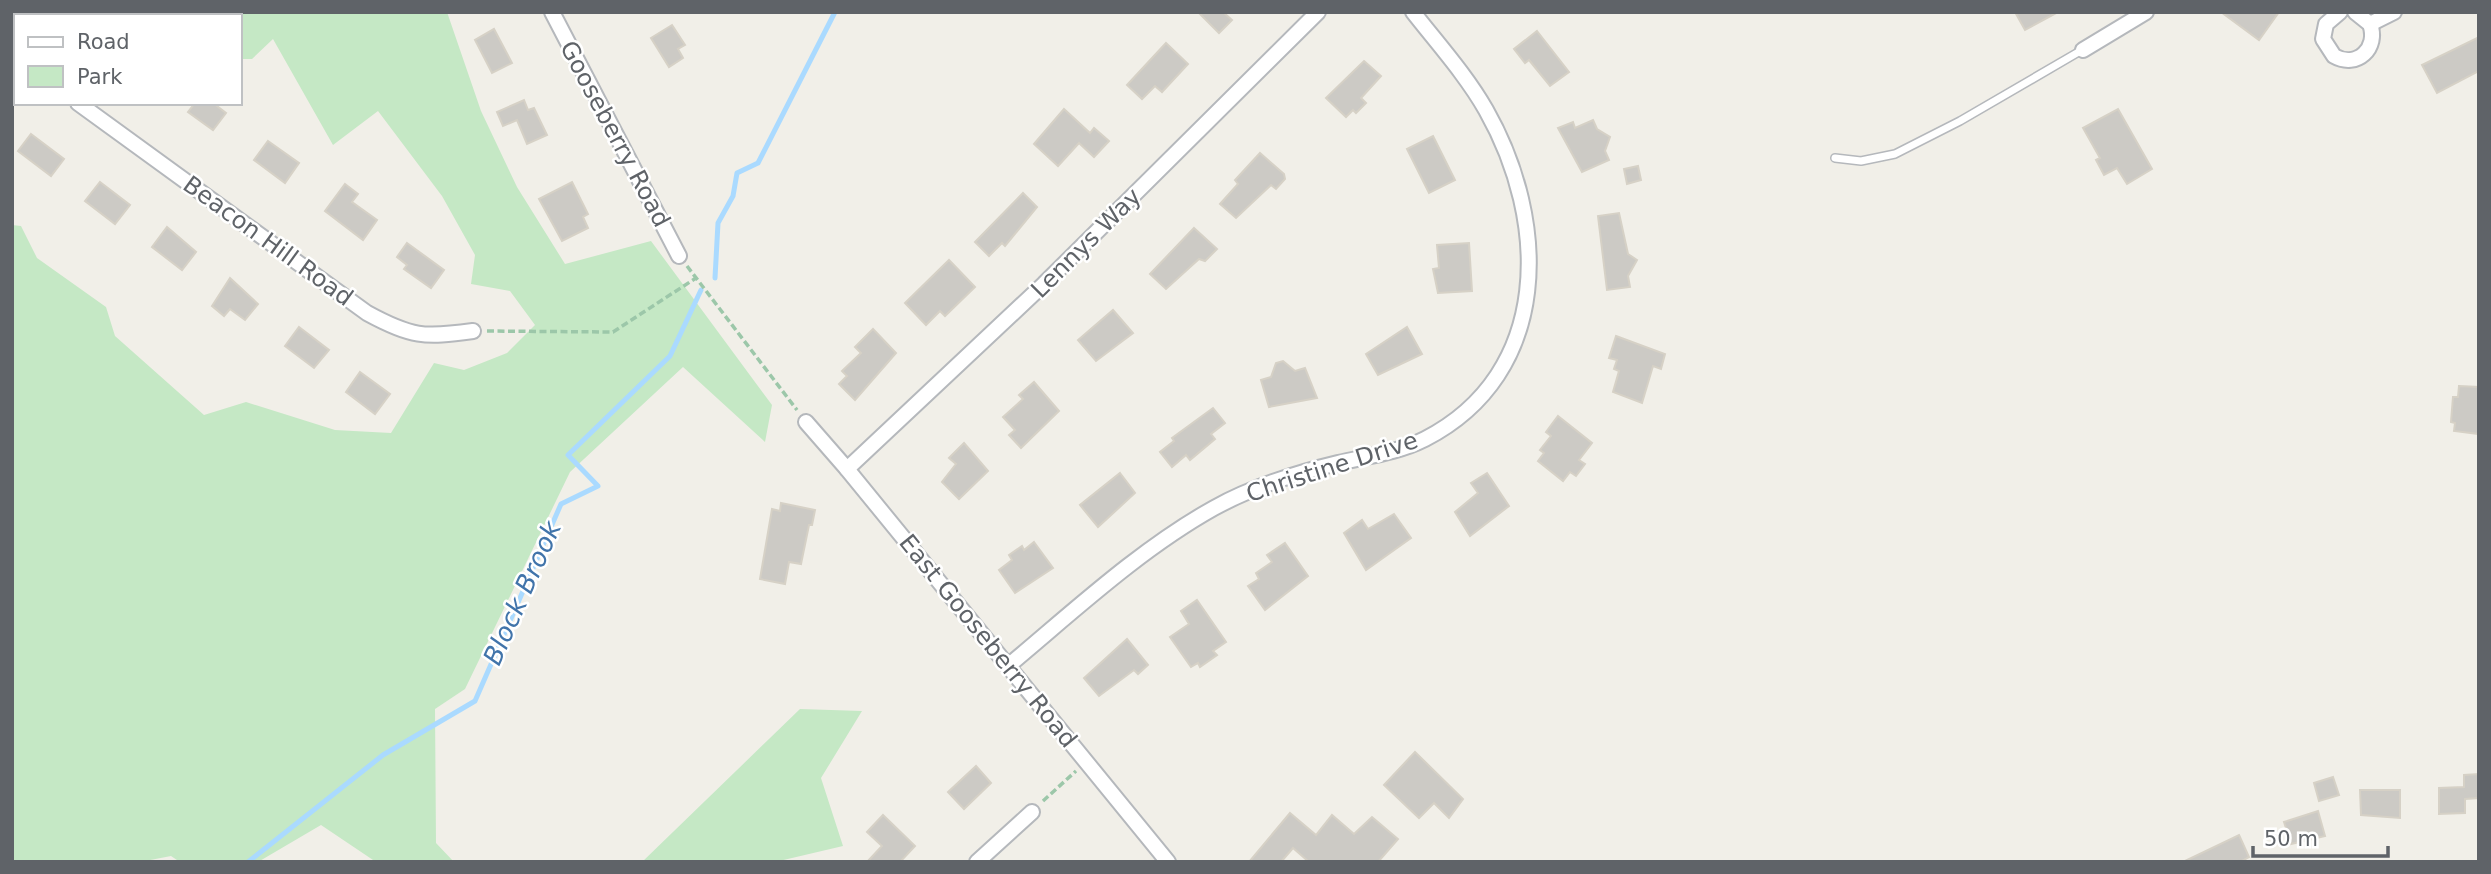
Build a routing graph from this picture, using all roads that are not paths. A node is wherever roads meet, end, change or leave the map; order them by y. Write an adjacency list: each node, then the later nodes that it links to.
1 (552, 12): 12 (street, Gooseberry Road)
2 (1318, 12): 15 (street, Lennys Way)
3 (1413, 12): 16 (street, Christine Drive)
4 (2146, 12): 9 (street)
5 (2340, 12): 8 (street)
6 (2355, 12): 8 (street)
7 (2394, 12): 8 (street)
8 (2370, 24)
9 (2083, 50): 11 (lane)
10 (81, 105): 13 (street, Beacon Hill Road)
11 (1835, 158)
12 (680, 256)
13 (474, 331)
14 (806, 422): 15 (street, East Gooseberry Road)
15 (848, 469): 16 (street, East Gooseberry Road)
16 (1008, 666): 19 (street, East Gooseberry Road)
17 (1032, 813): 18 (street)
18 (977, 862)
19 (1168, 862)

